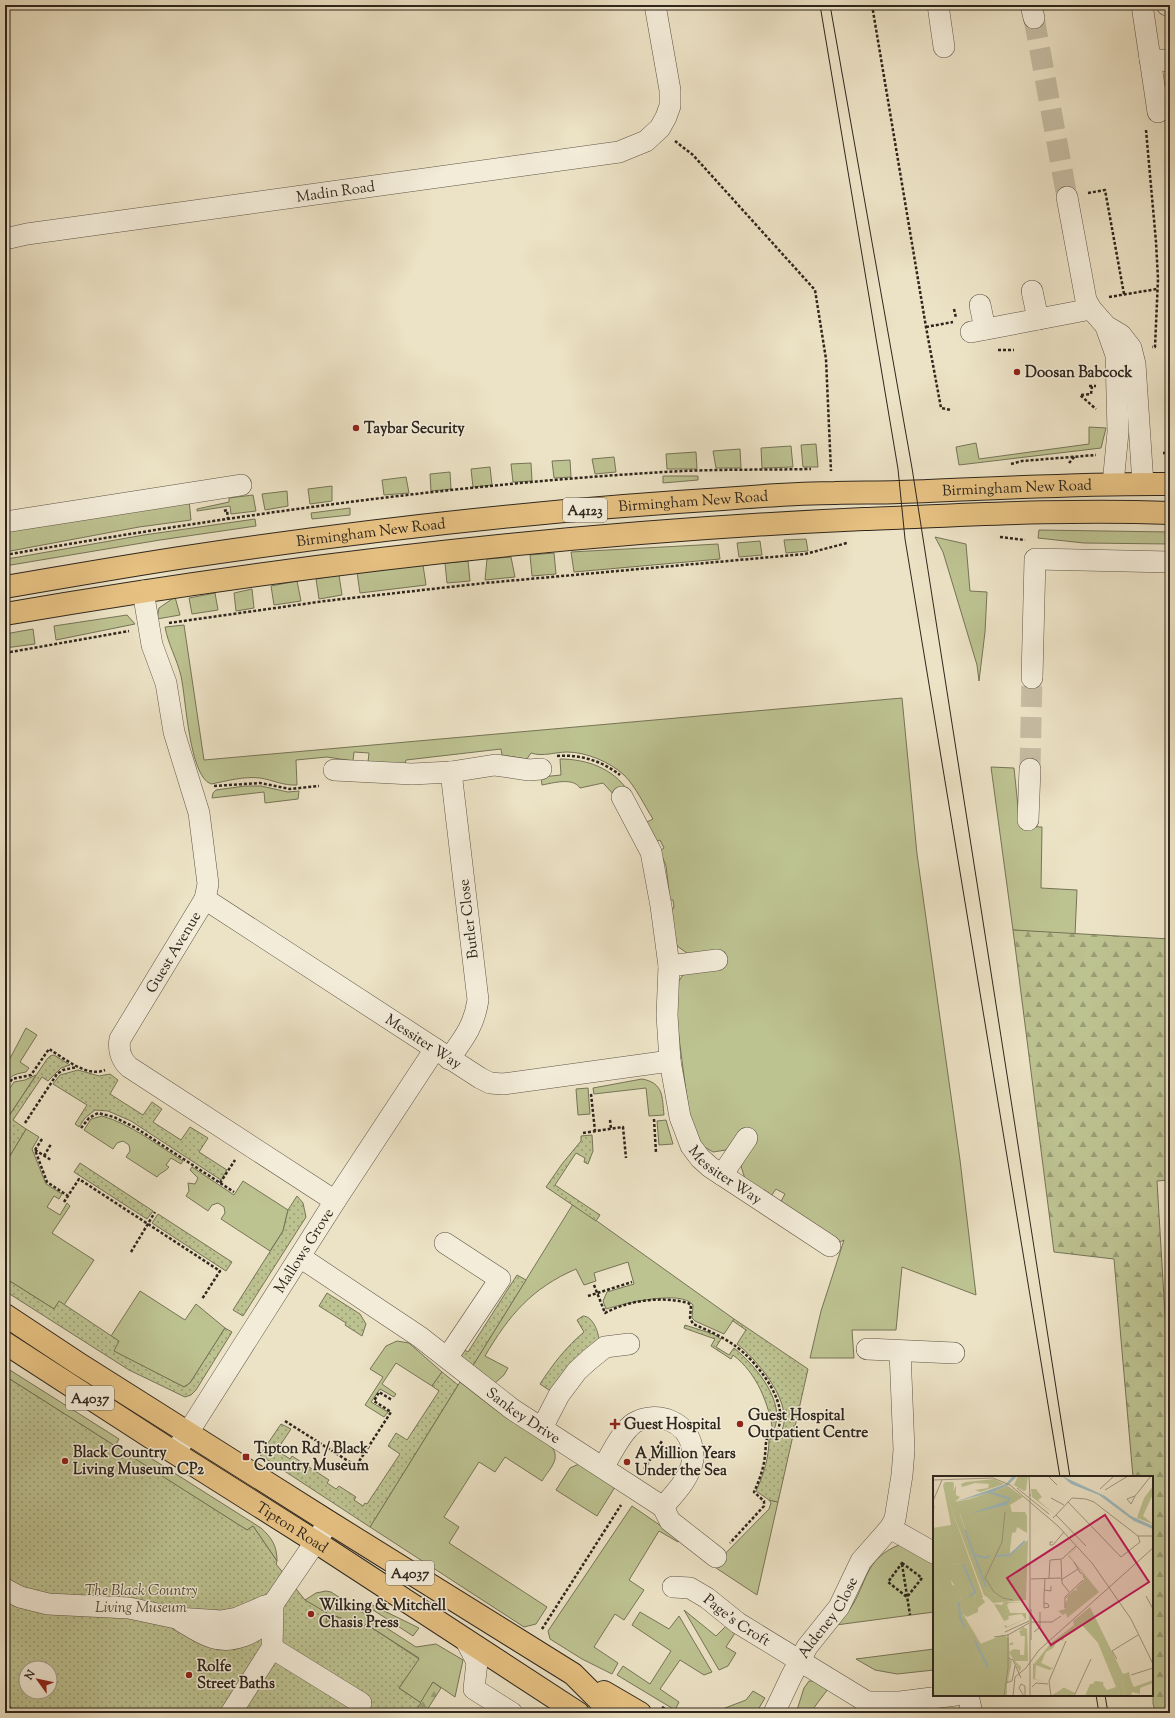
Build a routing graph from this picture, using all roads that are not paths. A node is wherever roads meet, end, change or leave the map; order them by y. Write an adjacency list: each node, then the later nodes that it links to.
1 (655, 5): 10 (street, Madin Road)
2 (938, 5): 6 (street)
3 (1142, 5): 7 (street)
4 (1167, 5): 5 (street)
5 (1170, 6)
6 (944, 47)
7 (1160, 60): 8 (street)
8 (1152, 120)
9 (1067, 197): 13 (street)
10 (5, 240)
11 (1032, 291): 14 (street)
12 (980, 305): 14 (street)
13 (1091, 309): 14 (street); 15 (street)
14 (1038, 319)
15 (1106, 326): 16 (street); 17 (street)
16 (1113, 484): 17 (main road, Birmingham New Road / A4123); 20 (main road); 25 (main road, Birmingham New Road / A4123)
17 (1143, 484): 18 (main road, Birmingham New Road / A4123); 21 (main road)
18 (1170, 484)
19 (241, 485): 23 (street)
20 (1111, 512): 21 (main road, Birmingham New Road / A4123); 26 (main road, Birmingham New Road / A4123)
21 (1147, 512): 22 (main road, Birmingham New Road / A4123)
22 (1170, 513)
23 (5, 522)
24 (1170, 562): 28 (street)
25 (5, 587)
26 (144, 591): 27 (main road, Birmingham New Road / A4123); 35 (street, Guest Avenue)
27 (5, 614)
28 (1032, 678)
29 (547, 763): 32 (street)
30 (1030, 769): 34 (street)
31 (334, 770): 32 (street)
32 (451, 772): 38 (street, Butler Close)
33 (623, 788): 37 (street, Messiter Way)
34 (1028, 820)
35 (205, 899): 38 (street, Messiter Way); 42 (street, Guest Avenue)
36 (717, 960): 37 (street)
37 (669, 966): 39 (street, Messiter Way)
38 (442, 1054): 39 (street, Messiter Way); 42 (street, Mallows Grove)
39 (670, 1061): 41 (street, Messiter Way)
40 (747, 1138): 41 (street)
41 (722, 1175): 44 (street, Messiter Way)
42 (335, 1201): 45 (street, Mallows Grove)
43 (445, 1243): 52 (street)
44 (830, 1246)
45 (300, 1257): 52 (street, Sankey Drive); 54 (street, Mallows Grove)
46 (5, 1315): 54 (main road, Tipton Road / A4037)
47 (5, 1343): 55 (main road, Tipton Road / A4037)
48 (629, 1344): 53 (street)
49 (867, 1349): 50 (street)
50 (900, 1351): 51 (street); 59 (street, Aldeney Close)
51 (954, 1353)
52 (447, 1358): 53 (street, Sankey Drive)
53 (542, 1428): 56 (street, Sankey Drive)
54 (189, 1434): 55 (street, Mallows Grove); 58 (main road, Tipton Road / A4037)
55 (175, 1454): 60 (main road, Tipton Road / A4037)
56 (603, 1468): 57 (street); 57 (street)
57 (663, 1507): 62 (street)
58 (329, 1522): 60 (street); 69 (main road, Tipton Road / A4037)
59 (896, 1531): 61 (street); 68 (street, Aldeney Close)
60 (316, 1542): 65 (street); 66 (main road, Tipton Road / A4037)
61 (933, 1552)
62 (716, 1557)
63 (673, 1587): 68 (street, Page's Croft)
64 (5, 1589): 65 (street)
65 (273, 1604): 67 (street)
66 (465, 1639): 75 (street); 76 (main road, Tipton Road / A4037)
67 (272, 1648): 72 (street); 74 (street)
68 (799, 1661): 73 (street, Page's Croft); 79 (street, Aldeney Close)
69 (567, 1671): 77 (main road); 78 (main road, Tipton Road / A4037)
70 (948, 1696): 73 (street)
71 (968, 1696): 80 (street)
72 (361, 1704)
73 (871, 1707)
74 (231, 1713)
75 (512, 1713)
76 (578, 1713)
77 (615, 1713)
78 (640, 1713)
79 (774, 1713)
80 (972, 1713)

